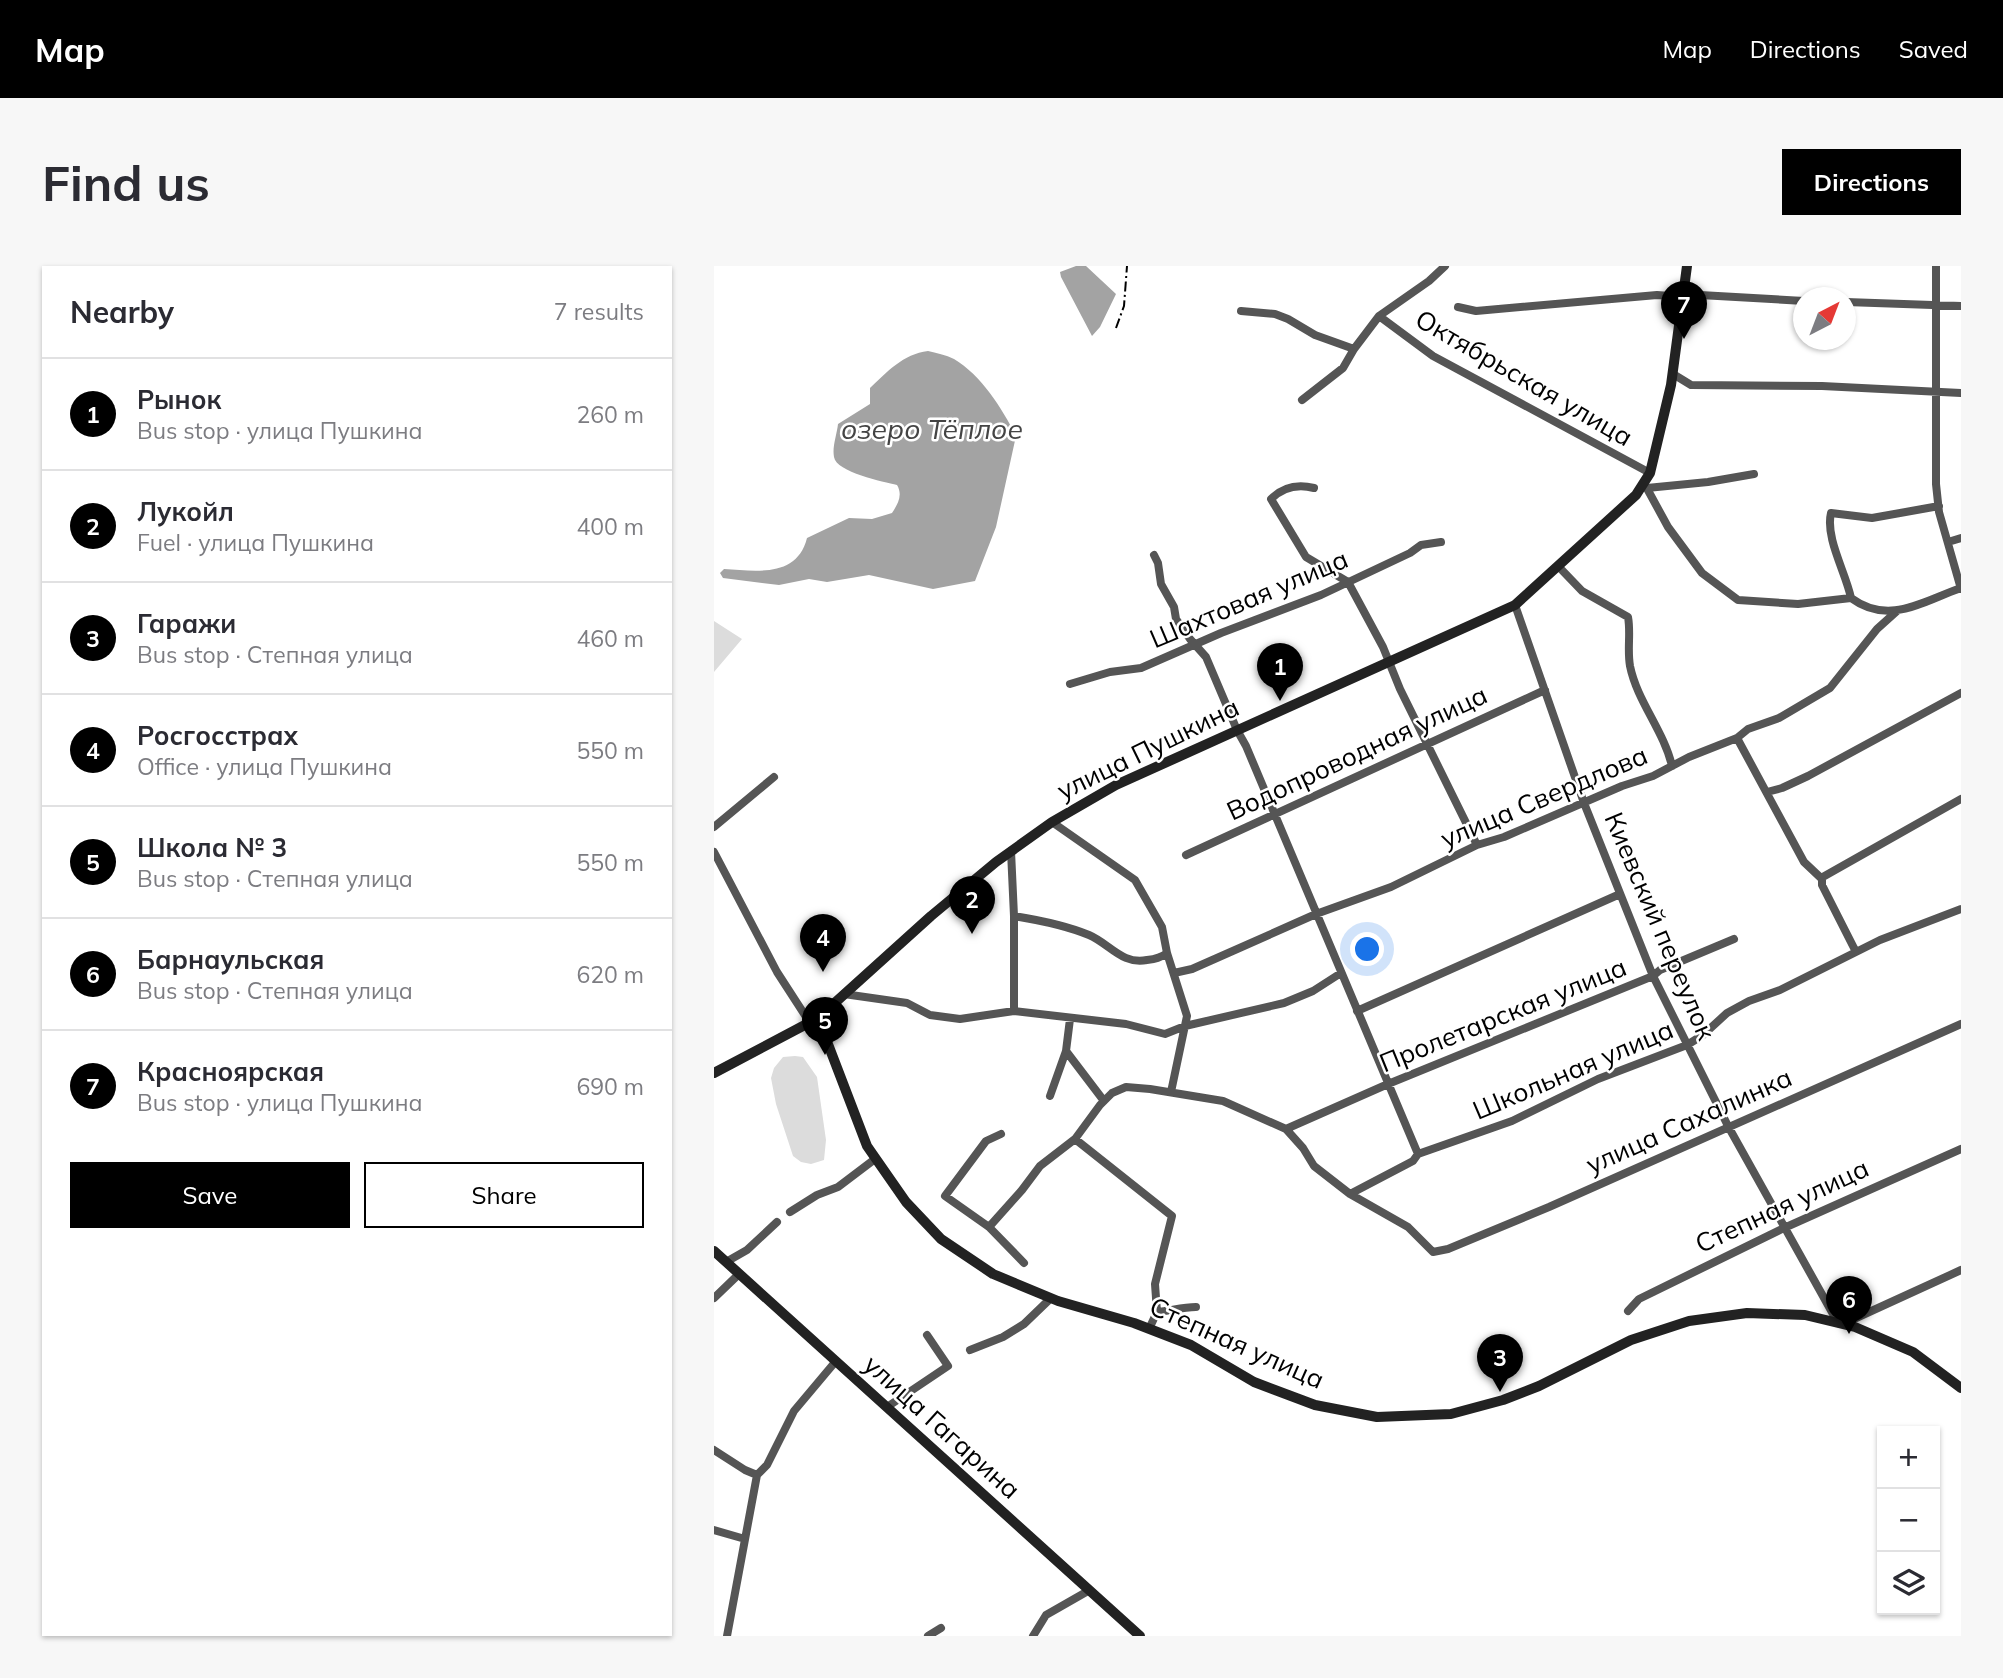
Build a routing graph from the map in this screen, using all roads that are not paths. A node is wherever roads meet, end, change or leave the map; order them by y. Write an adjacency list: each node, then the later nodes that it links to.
1 (1445, 266): 11 (street)
2 (1687, 266): 4 (street, улица Пушкина)
3 (1936, 266): 7 (street)
4 (1683, 297): 5 (street); 9 (street); 13 (street, улица Пушкина)
5 (1793, 300)
6 (1856, 302): 7 (street)
7 (1936, 304): 8 (street); 14 (street)
8 (1961, 306)
9 (1458, 307)
10 (1241, 311): 12 (street)
11 (1379, 316): 12 (street); 18 (street, Октябрьская улица)
12 (1354, 349): 16 (street)
13 (1673, 374): 14 (street); 18 (street, улица Пушкина)
14 (1936, 393): 15 (street); 20 (street)
15 (1961, 393)
16 (1302, 400)
17 (1754, 474): 18 (street)
18 (1647, 481): 25 (street, улица Пушкина); 28 (street)
19 (1314, 488): 26 (street)
20 (1939, 506): 23 (street); 28 (street)
21 (1961, 538): 23 (street)
22 (1441, 542): 26 (street, Шахтовая улица)
23 (1948, 542): 27 (street)
24 (1154, 555): 31 (street)
25 (1558, 566): 29 (street, улица Пушкина); 39 (street)
26 (1348, 582): 31 (street, Шахтовая улица); 32 (street)
27 (1961, 588): 30 (street)
28 (1851, 598): 30 (street)
29 (1515, 605): 32 (street, улица Пушкина); 34 (street, Киевский переулок)
30 (1897, 611): 37 (street, улица Свердлова)
31 (1195, 645): 33 (street, Шахтовая улица); 36 (street)
32 (1388, 662): 36 (street, улица Пушкина); 38 (street)
33 (1070, 684)
34 (1545, 690): 38 (street, Водопроводная улица); 43 (street, Киевский переулок)
35 (1961, 693): 41 (street)
36 (1237, 730): 44 (street); 45 (street, улица Пушкина)
37 (1737, 738): 39 (street, улица Свердлова); 41 (street)
38 (1428, 744): 44 (street, Водопроводная улица); 47 (street)
39 (1672, 766): 43 (street, улица Свердлова)
40 (774, 777): 46 (street)
41 (1767, 792): 51 (street)
42 (1961, 799): 51 (street)
43 (1584, 803): 47 (street, улица Свердлова); 52 (street, Киевский переулок)
44 (1273, 814): 50 (street, Водопроводная улица); 54 (street)
45 (1052, 822): 48 (street, улица Пушкина); 58 (street)
46 (714, 827)
47 (1477, 845): 54 (street, улица Свердлова)
48 (1011, 851): 55 (street); 62 (street, улица Пушкина)
49 (714, 852): 66 (street)
50 (1186, 855)
51 (1821, 878): 57 (street)
52 (1620, 894): 61 (street, Киевский переулок); 64 (street)
53 (1961, 909): 57 (street, Школьная улица)
54 (1316, 914): 59 (street, улица Свердлова); 60 (street)
55 (1014, 916): 58 (street); 63 (street)
56 (1734, 939): 61 (street, Пролетарская улица)
57 (1856, 952): 69 (street, Школьная улица)
58 (1167, 953): 59 (street)
59 (1174, 973): 68 (street)
60 (1341, 973): 64 (street); 68 (street)
61 (1653, 976): 69 (street, Киевский переулок); 72 (street, Пролетарская улица)
62 (844, 994): 63 (street); 66 (street, улица Пушкина)
63 (1014, 1011): 65 (street)
64 (1357, 1011): 72 (street)
65 (1070, 1019): 68 (street); 70 (street)
66 (814, 1021): 71 (street, улица Пушкина); 82 (street, Степная улица)
67 (1961, 1024): 76 (street, улица Сахалинка)
68 (1185, 1026): 73 (street)
69 (1688, 1045): 76 (street, Киевский переулок); 81 (street, Школьная улица)
70 (1066, 1051): 74 (street); 75 (street)
71 (714, 1073)
72 (1388, 1084): 77 (street, Пролетарская улица); 81 (street)
73 (1171, 1092): 75 (street); 77 (street)
74 (1050, 1096)
75 (1102, 1103): 79 (street)
76 (1728, 1126): 83 (street, улица Сахалинка); 87 (street, Киевский переулок)
77 (1286, 1129): 83 (street)
78 (1001, 1133): 86 (street)
79 (1074, 1139): 86 (street); 97 (street)
80 (1961, 1149): 87 (street, Степная улица)
81 (1418, 1154): 83 (street, Школьная улица)
82 (875, 1159): 84 (street); 94 (street, Степная улица)
83 (1350, 1194)
84 (790, 1212)
85 (777, 1223): 89 (street)
86 (989, 1227): 90 (street)
87 (1784, 1227): 96 (street, Степная улица); 98 (street, Киевский переулок)
88 (714, 1251): 89 (street, улица Гагарина)
89 (726, 1262): 92 (street, улица Гагарина)
90 (1024, 1263)
91 (1961, 1270): 98 (street)
92 (739, 1274): 93 (street); 102 (street, улица Гагарина)
93 (714, 1298)
94 (1051, 1298): 99 (street, Степная улица); 101 (street)
95 (1196, 1307): 97 (street)
96 (1628, 1311)
97 (1157, 1312): 99 (street)
98 (1840, 1323): 99 (street, Степная улица); 103 (street, Степная улица)
99 (1149, 1329)
100 (927, 1335): 104 (street)
101 (970, 1350)
102 (836, 1361): 104 (street, улица Гагарина); 106 (street)
103 (1960, 1386)
104 (887, 1407): 109 (street, улица Гагарина)
105 (714, 1450): 106 (street)
106 (757, 1475): 108 (street)
107 (714, 1530): 108 (street)
108 (745, 1539): 111 (street)
109 (1088, 1591): 113 (street); 114 (street, улица Гагарина)
110 (941, 1628): 112 (street)
111 (727, 1636)
112 (928, 1636)
113 (1032, 1636)
114 (1140, 1636)

